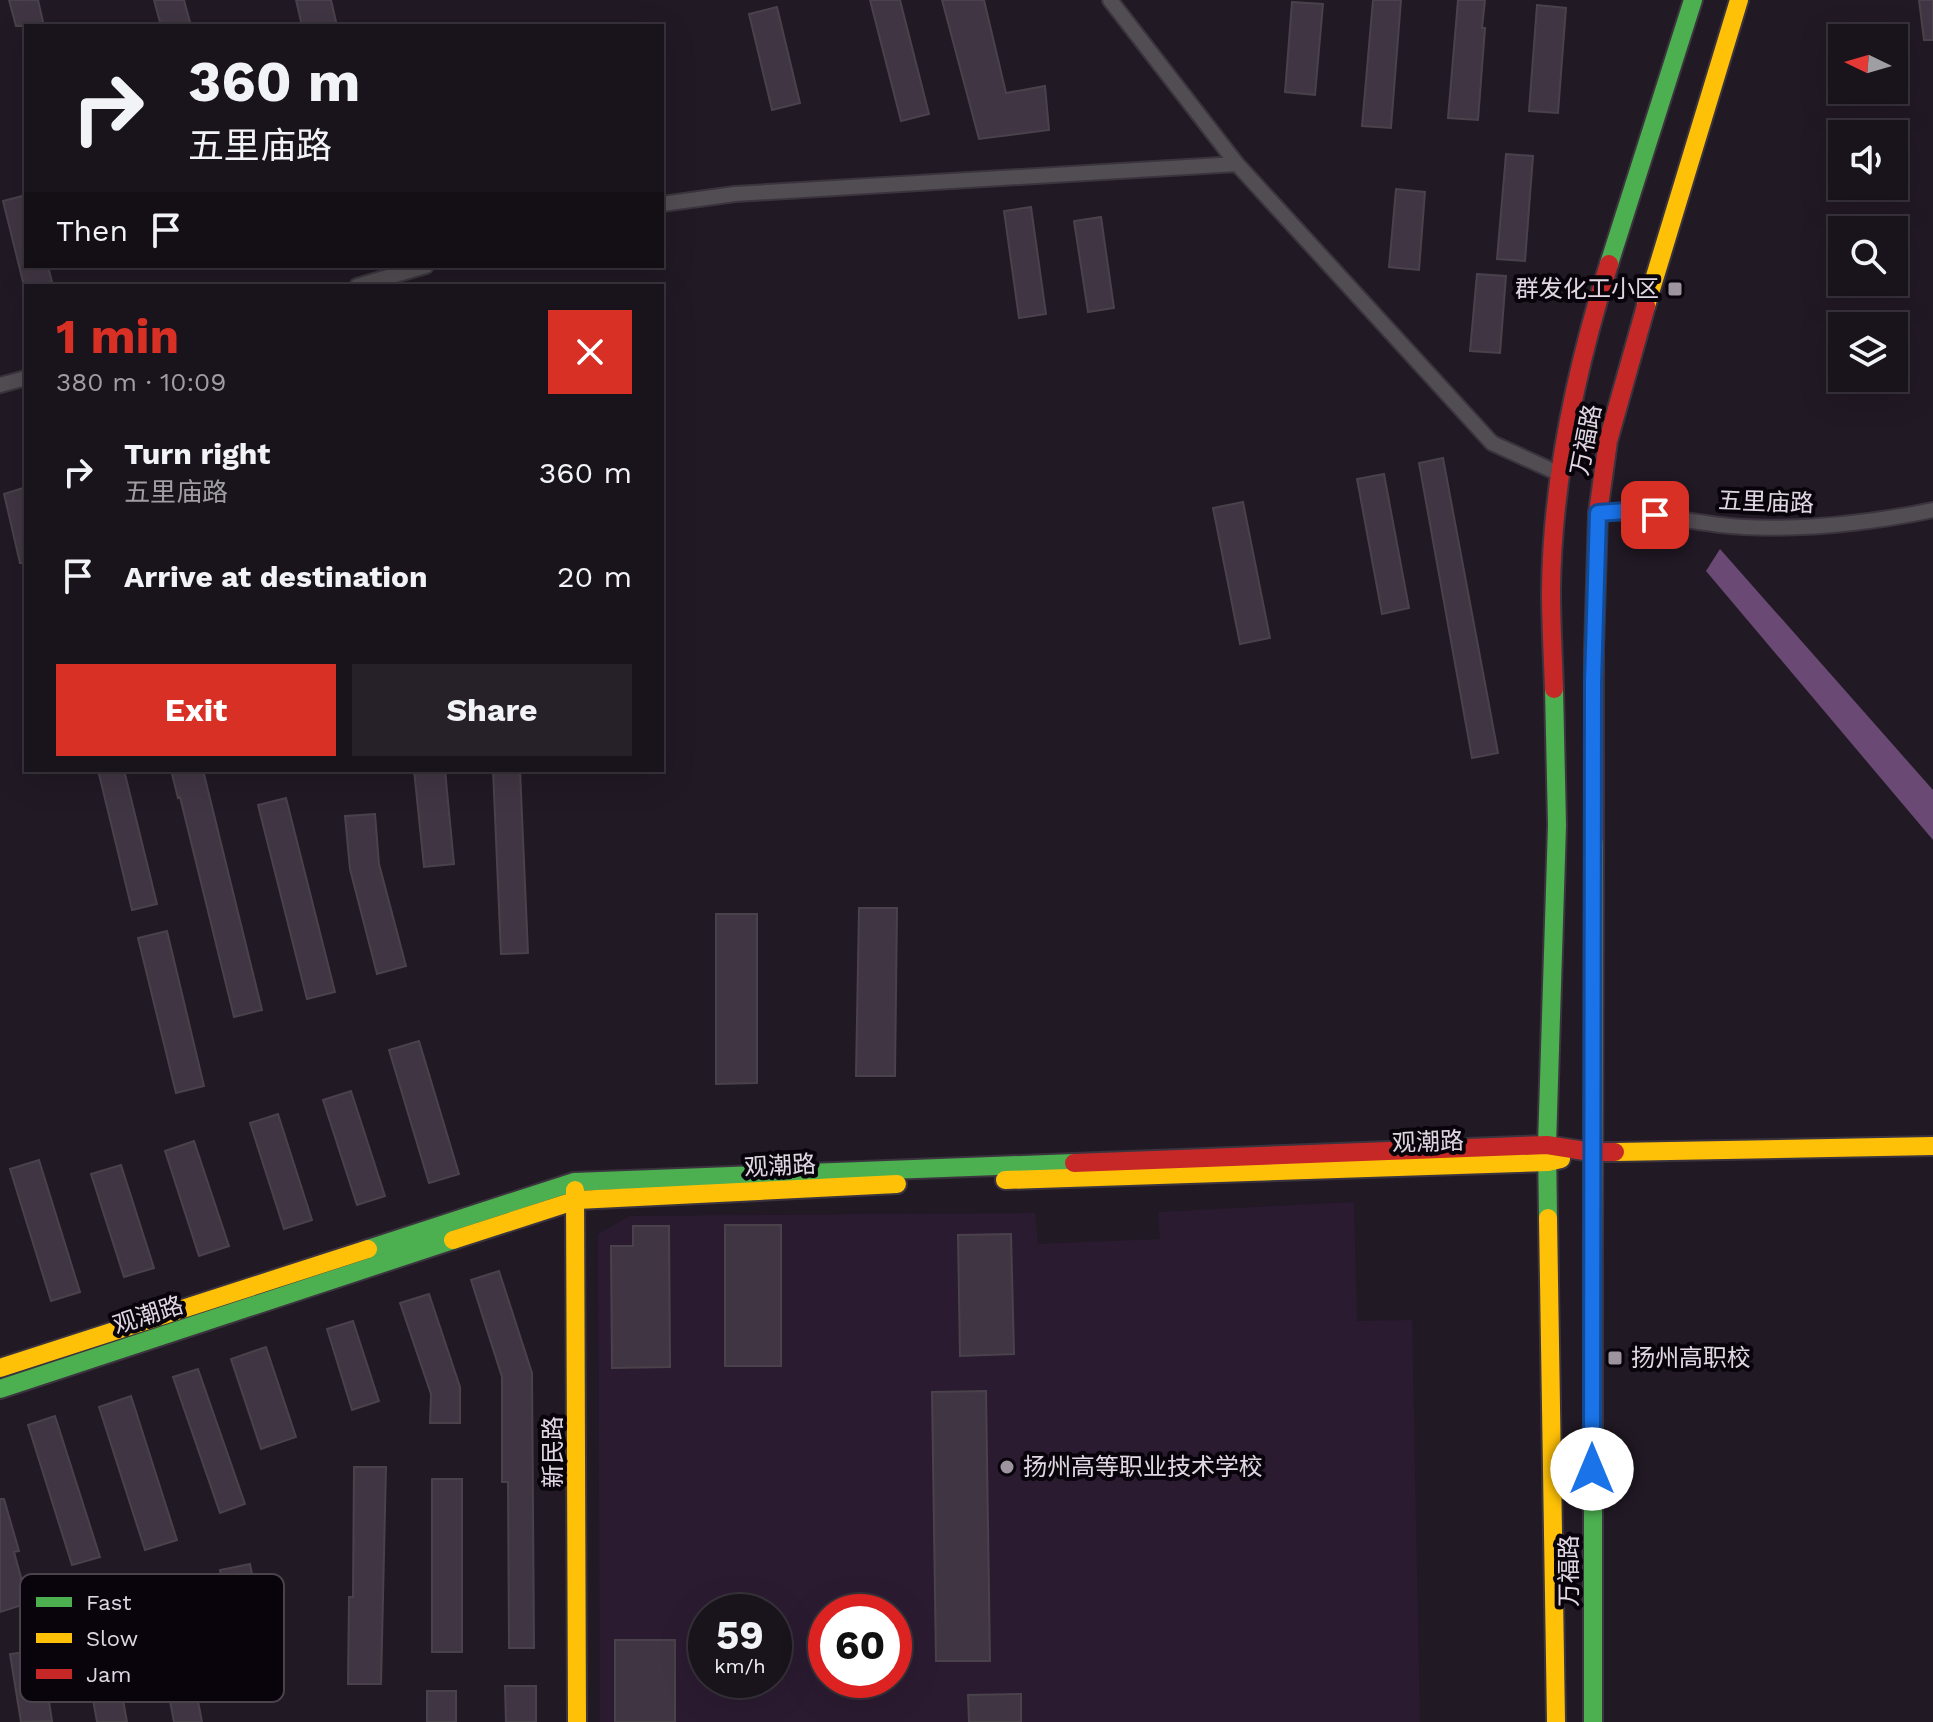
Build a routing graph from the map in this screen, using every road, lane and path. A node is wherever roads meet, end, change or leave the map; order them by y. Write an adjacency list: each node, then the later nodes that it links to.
1 (1110, 0): 4 (street)
2 (1693, 0): 10 (main road, 万福路)
3 (1739, 0): 12 (main road, 万福路)
4 (1237, 164): 5 (street); 10 (street)
5 (664, 204)
6 (419, 268): 7 (street)
7 (364, 284)
8 (24, 379): 9 (street)
9 (0, 385)
10 (1560, 474): 15 (main road, 万福路)
11 (1933, 510): 12 (street, 五里庙路)
12 (1598, 513): 14 (main road, 万福路)
13 (1933, 1146): 14 (main road, 观潮路)
14 (1591, 1152): 15 (main road, 观潮路); 21 (main road, 万福路)
15 (1548, 1154): 16 (main road, 观潮路); 20 (main road, 万福路)
16 (575, 1191): 17 (main road, 观潮路); 18 (main road, 观潮路); 19 (main road, 新民路)
17 (0, 1368)
18 (0, 1389)
19 (577, 1722)
20 (1556, 1722)
21 (1593, 1722)

